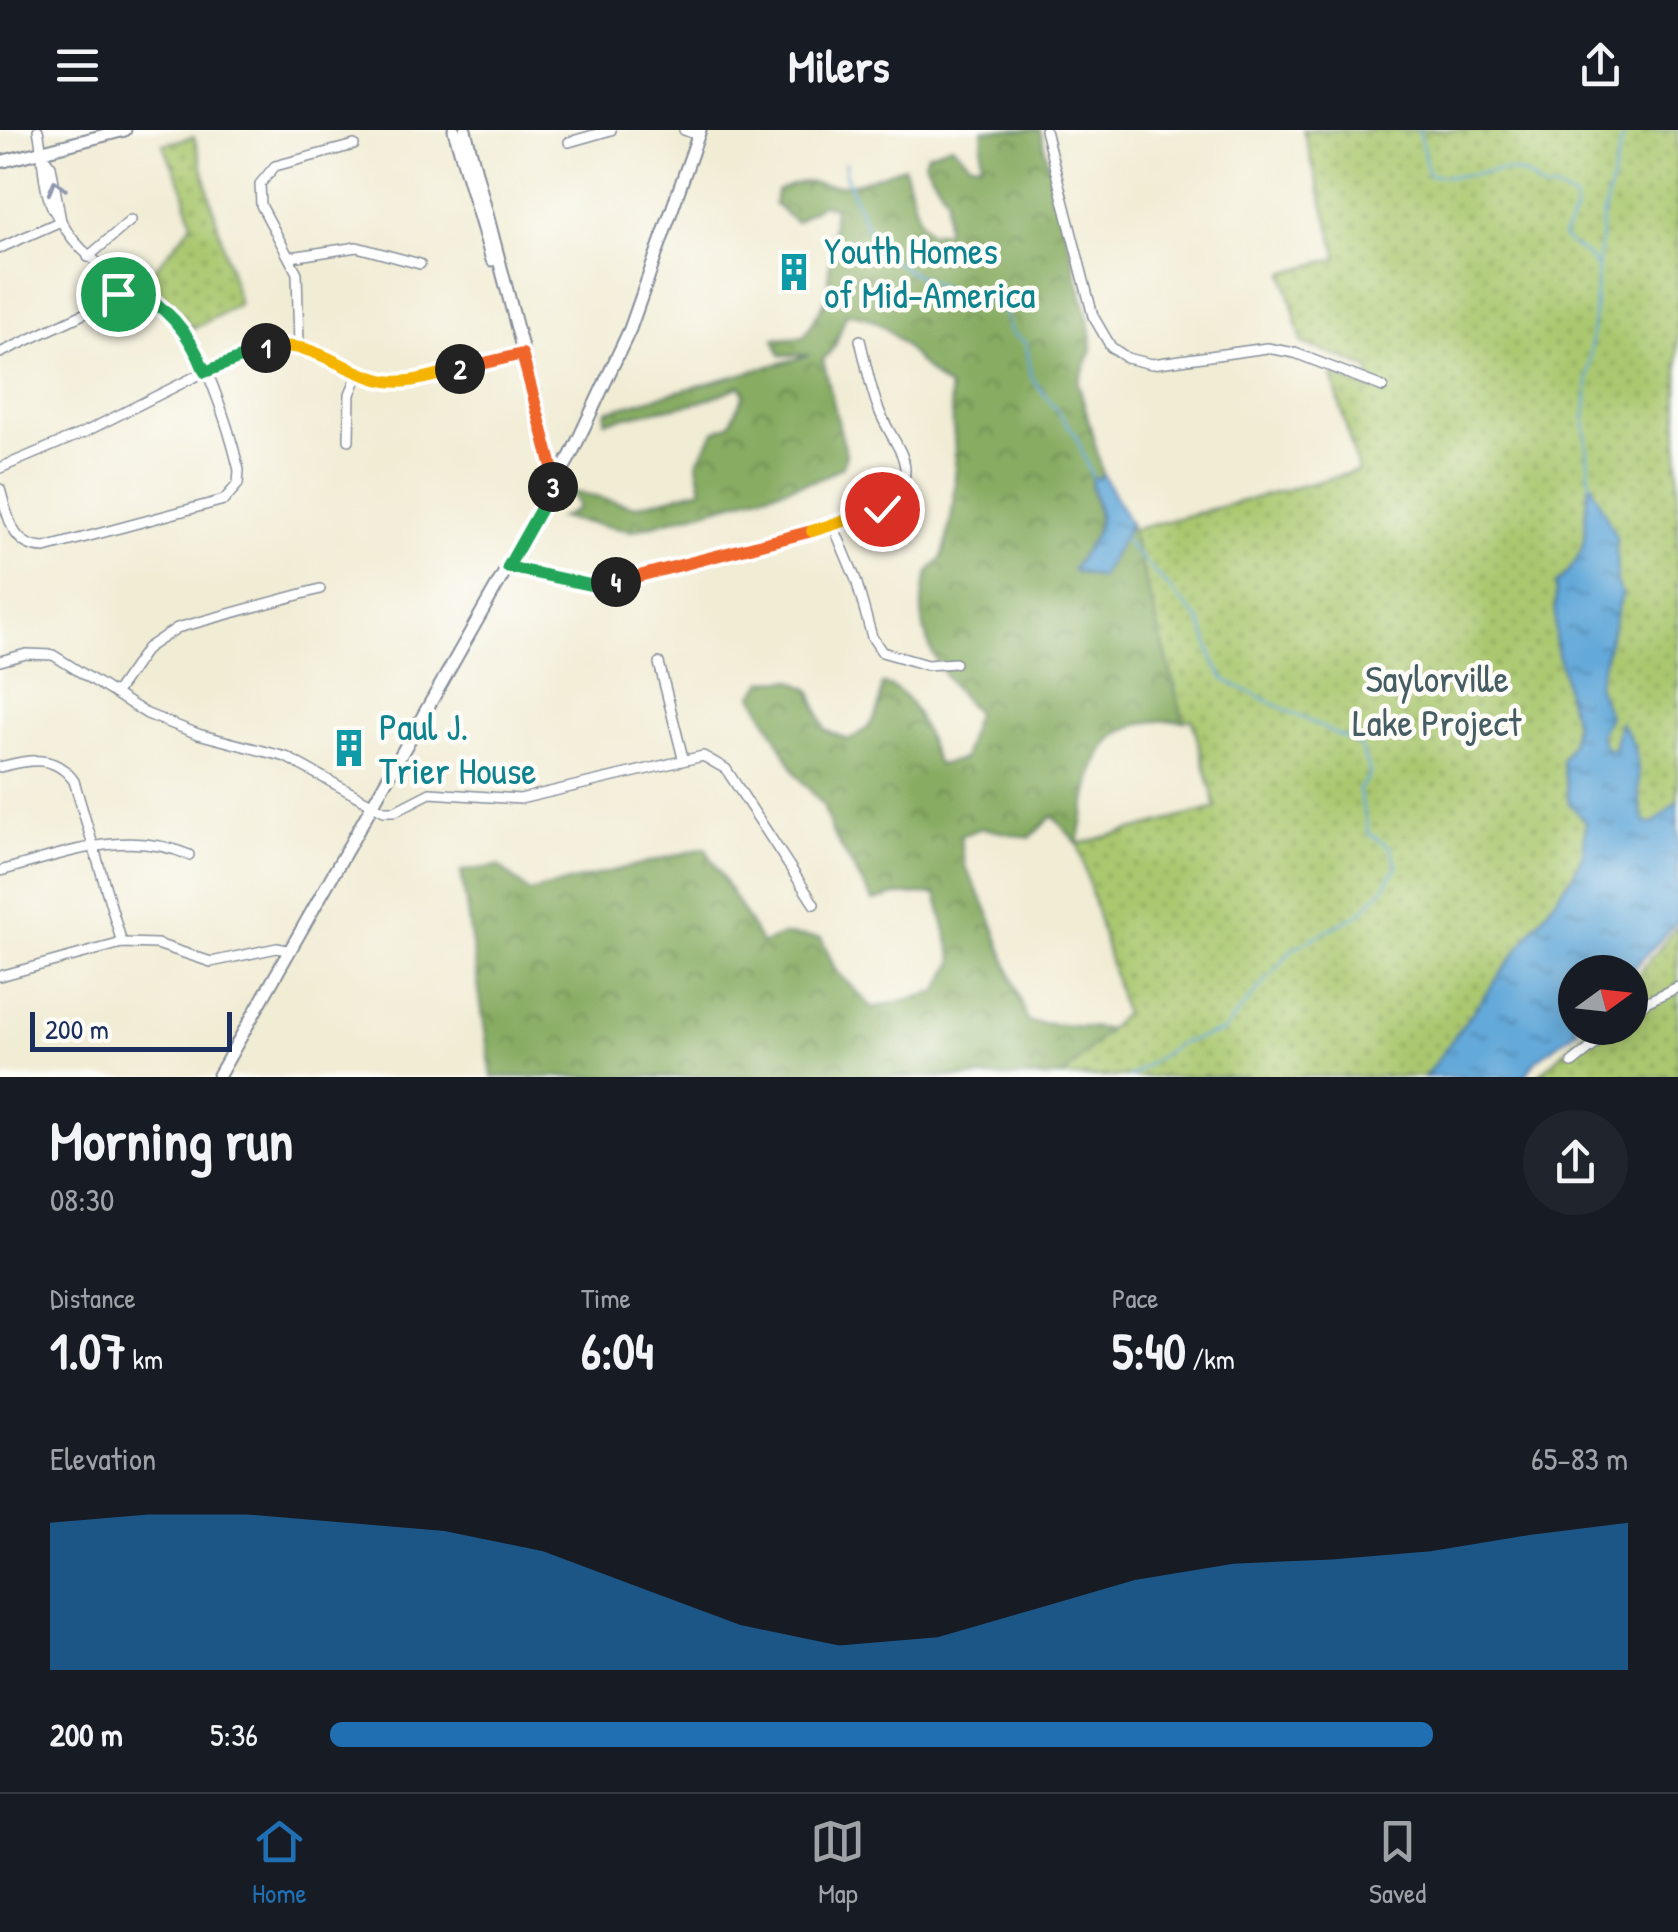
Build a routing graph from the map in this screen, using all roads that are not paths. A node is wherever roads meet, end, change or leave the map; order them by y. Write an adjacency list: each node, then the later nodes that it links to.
1 (38, 130): 11 (street)
2 (125, 130): 11 (main road)
3 (454, 130): 23 (main road)
4 (465, 130): 23 (main road)
5 (612, 130): 9 (street)
6 (684, 130): 8 (street)
7 (1045, 130): 26 (street)
8 (699, 132): 29 (main road)
9 (569, 142)
10 (354, 145): 17 (street)
11 (43, 154): 12 (main road); 14 (street)
12 (0, 162)
13 (131, 220): 16 (street)
14 (61, 221): 15 (street); 16 (street)
15 (0, 248)
16 (88, 257): 19 (street)
17 (291, 257): 18 (street); 21 (street)
18 (420, 264)
19 (126, 284): 22 (street); 24 (street)
20 (860, 340): 31 (street)
21 (299, 346): 24 (street); 25 (street)
22 (0, 353)
23 (522, 354): 25 (street); 29 (main road)
24 (205, 372): 28 (street); 30 (street)
25 (360, 372): 27 (street)
26 (1383, 387)
27 (350, 440)
28 (0, 468)
29 (556, 482): 32 (main road)
30 (0, 489)
31 (833, 525): 32 (street); 36 (street)
32 (508, 567): 40 (main road)
33 (320, 589): 37 (street)
34 (0, 661): 37 (street)
35 (659, 663): 38 (street)
36 (955, 663)
37 (115, 694): 40 (street)
38 (684, 758): 40 (street); 44 (street)
39 (0, 767): 41 (street)
40 (372, 805): 46 (main road)
41 (94, 846): 42 (street); 43 (street); 45 (street)
42 (189, 855)
43 (0, 871)
44 (814, 904)
45 (122, 943): 46 (street); 47 (street)
46 (288, 950): 52 (main road)
47 (0, 976)
48 (1678, 987): 49 (street)
49 (1648, 1001)
50 (1595, 1045): 51 (street)
51 (1572, 1064)
52 (218, 1077)

